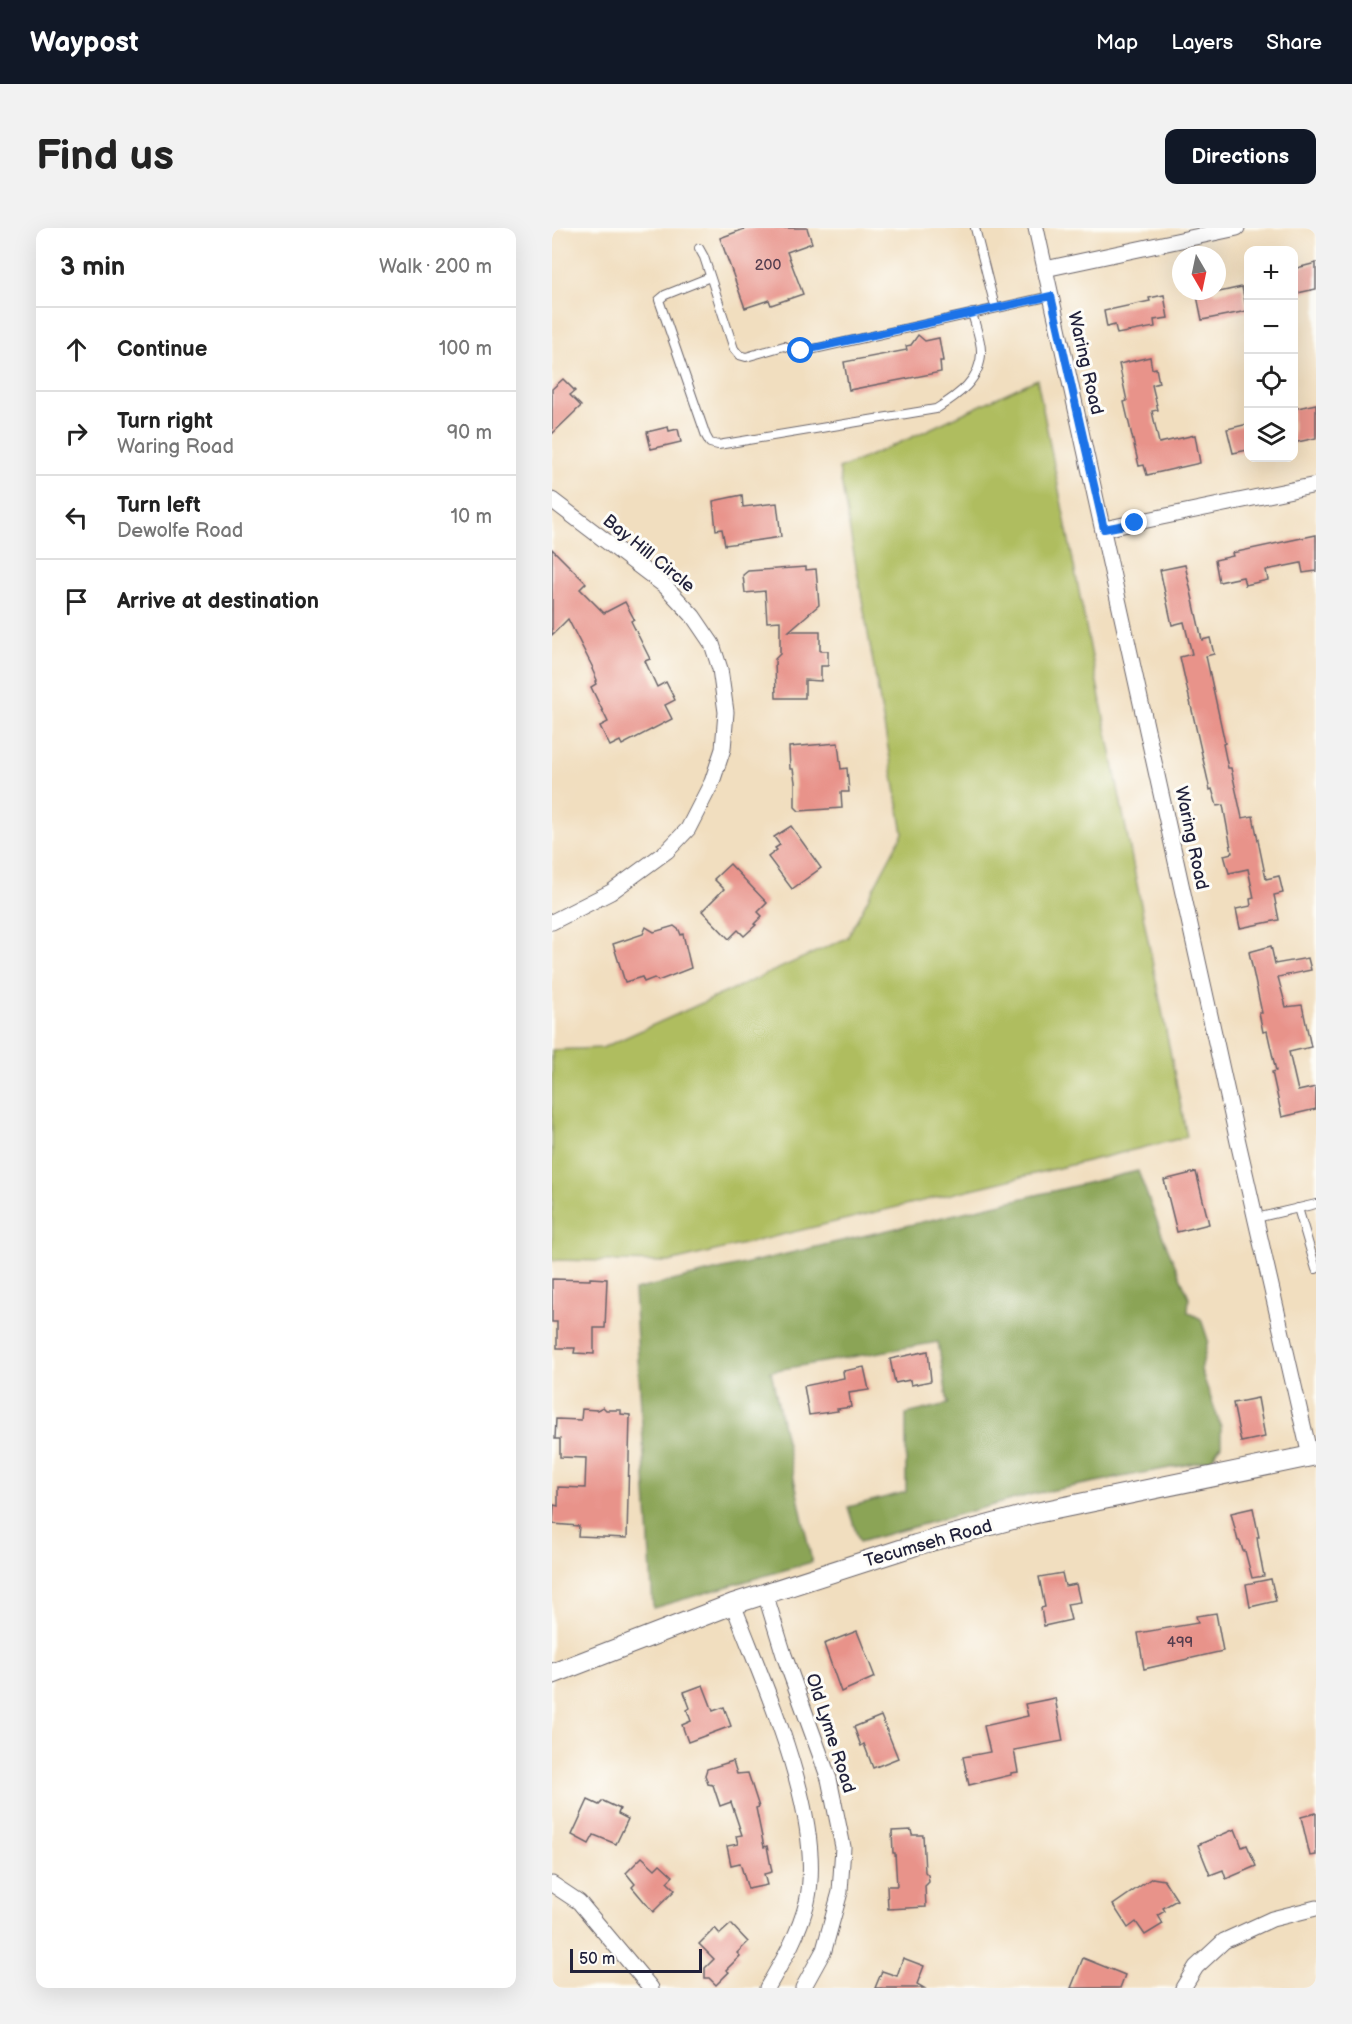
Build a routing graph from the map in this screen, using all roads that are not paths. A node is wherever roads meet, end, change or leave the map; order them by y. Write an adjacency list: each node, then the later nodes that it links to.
1 (975, 228): 8 (lane)
2 (1036, 228): 5 (street, Waring Road)
3 (1238, 228): 5 (street)
4 (699, 248): 6 (lane)
5 (1045, 270): 7 (street, Waring Road)
6 (710, 277): 9 (lane); 9 (lane)
7 (1051, 296): 8 (lane); 12 (street, Waring Road)
8 (995, 307): 9 (lane)
9 (972, 313)
10 (1316, 485): 12 (street)
11 (552, 500): 13 (street, Bay Hill Circle)
12 (1104, 529): 16 (street, Waring Road)
13 (552, 922)
14 (1316, 1204): 15 (lane)
15 (1298, 1208): 16 (lane); 17 (lane)
16 (1256, 1218): 18 (street, Waring Road)
17 (1316, 1269)
18 (1313, 1456): 19 (street, Tecumseh Road)
19 (765, 1593): 20 (street, Tecumseh Road); 26 (street, Old Lyme Road)
20 (733, 1604): 21 (street, Tecumseh Road); 25 (street)
21 (552, 1674)
22 (552, 1884): 24 (street)
23 (1316, 1908): 27 (street)
24 (651, 1988)
25 (767, 1988)
26 (803, 1988)
27 (1183, 1988)

